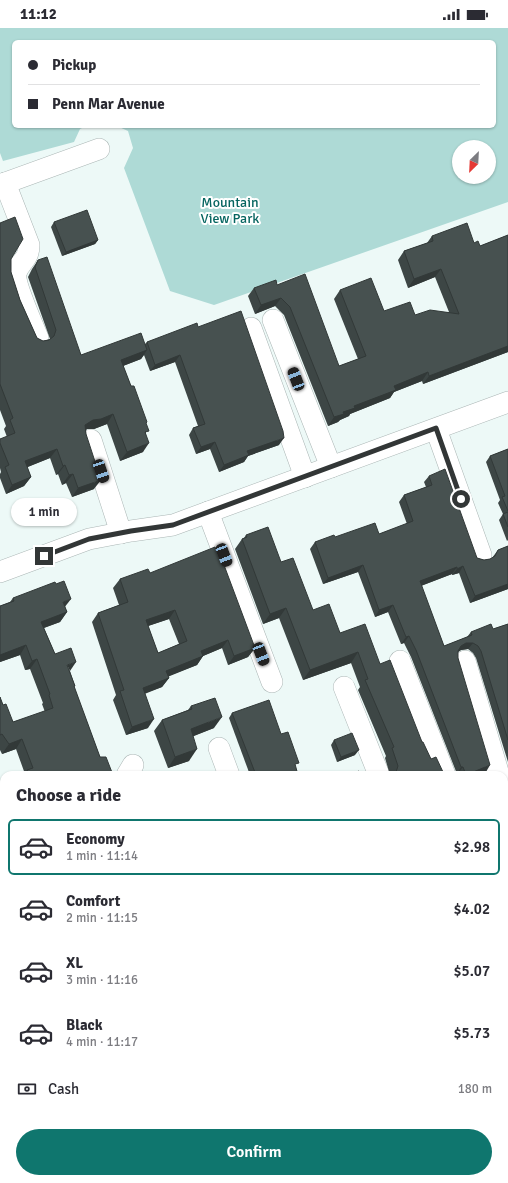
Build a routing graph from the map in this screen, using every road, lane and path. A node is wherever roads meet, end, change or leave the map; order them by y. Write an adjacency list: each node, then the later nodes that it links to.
1 (99, 148): 2 (street)
2 (2, 184): 5 (street)
3 (273, 320): 9 (street)
4 (251, 328): 10 (street)
5 (38, 338)
6 (508, 402): 7 (street)
7 (436, 428): 9 (street); 13 (street)
8 (91, 440): 12 (street)
9 (331, 467): 10 (street)
10 (305, 477): 11 (street)
11 (208, 512): 12 (street); 17 (street)
12 (121, 533): 14 (street)
13 (481, 555)
14 (0, 572)
15 (400, 661): 22 (street)
16 (465, 662): 23 (street)
17 (272, 682)
18 (344, 687): 21 (street)
19 (219, 748): 20 (street)
20 (228, 771)
21 (377, 771)
22 (443, 771)
23 (498, 771)

